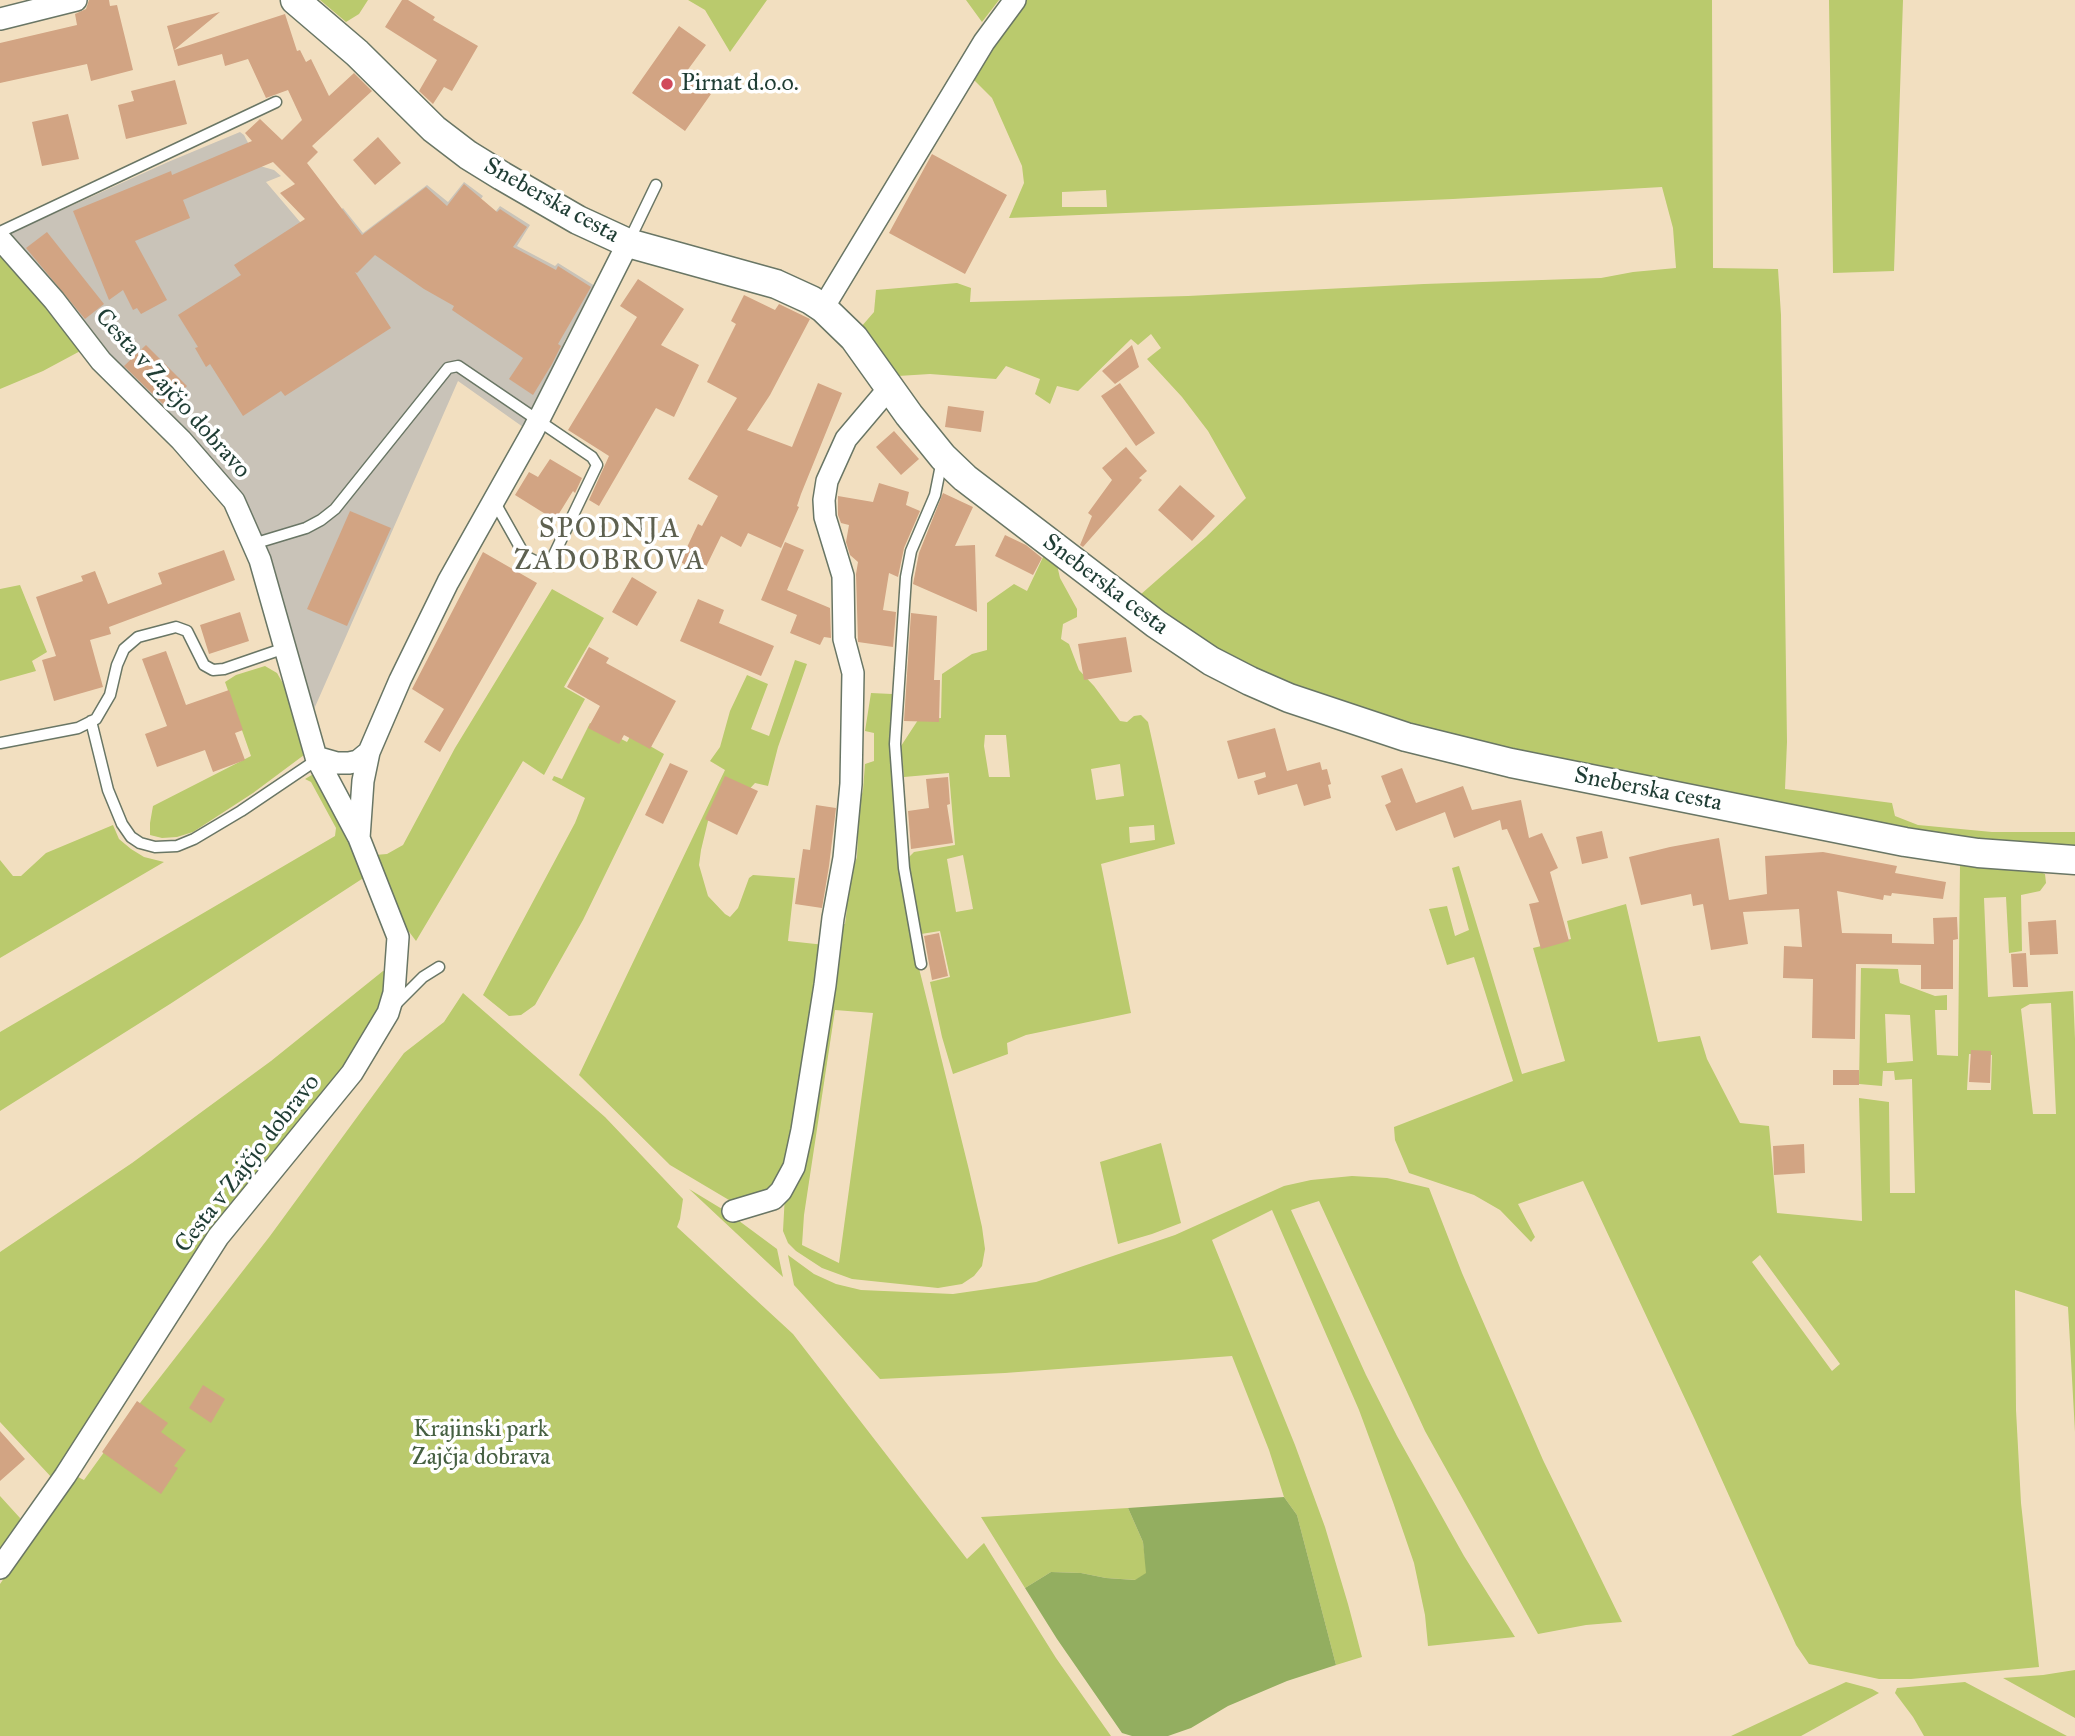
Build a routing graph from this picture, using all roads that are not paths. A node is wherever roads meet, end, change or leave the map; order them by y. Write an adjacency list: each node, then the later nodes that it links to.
1 (76, 0): 4 (street)
2 (295, 0): 9 (street, Sneberska cesta)
3 (1016, 0): 10 (street)
4 (0, 19)
5 (276, 102): 7 (lane)
6 (656, 185): 9 (lane)
7 (0, 232)
8 (0, 239): 15 (street, Cesta v Zajčjo dobravo)
9 (628, 243): 10 (street, Sneberska cesta); 12 (street, Cesta v Zajčjo dobravo)
10 (823, 308): 11 (street, Sneberska cesta)
11 (890, 387): 13 (street, Sneberska cesta); 26 (street)
12 (538, 421): 14 (street, Cesta v Zajčjo dobravo); 14 (lane); 15 (lane)
13 (943, 457): 22 (street, Sneberska cesta); 23 (lane)
14 (493, 500): 19 (street, Cesta v Zajčjo dobravo)
15 (253, 544): 16 (street, Cesta v Zajčjo dobravo)
16 (285, 648): 17 (lane); 20 (street, Cesta v Zajčjo dobravo)
17 (91, 721): 18 (lane); 20 (lane)
18 (0, 743)
19 (369, 752): 20 (street); 21 (street, Cesta v Zajčjo dobravo)
20 (317, 758): 21 (street, Cesta v Zajčjo dobravo)
21 (359, 838): 25 (street, Cesta v Zajčjo dobravo)
22 (2075, 860)
23 (921, 964)
24 (439, 967): 25 (lane)
25 (388, 1013): 27 (street, Cesta v Zajčjo dobravo)
26 (733, 1210)
27 (0, 1569)

